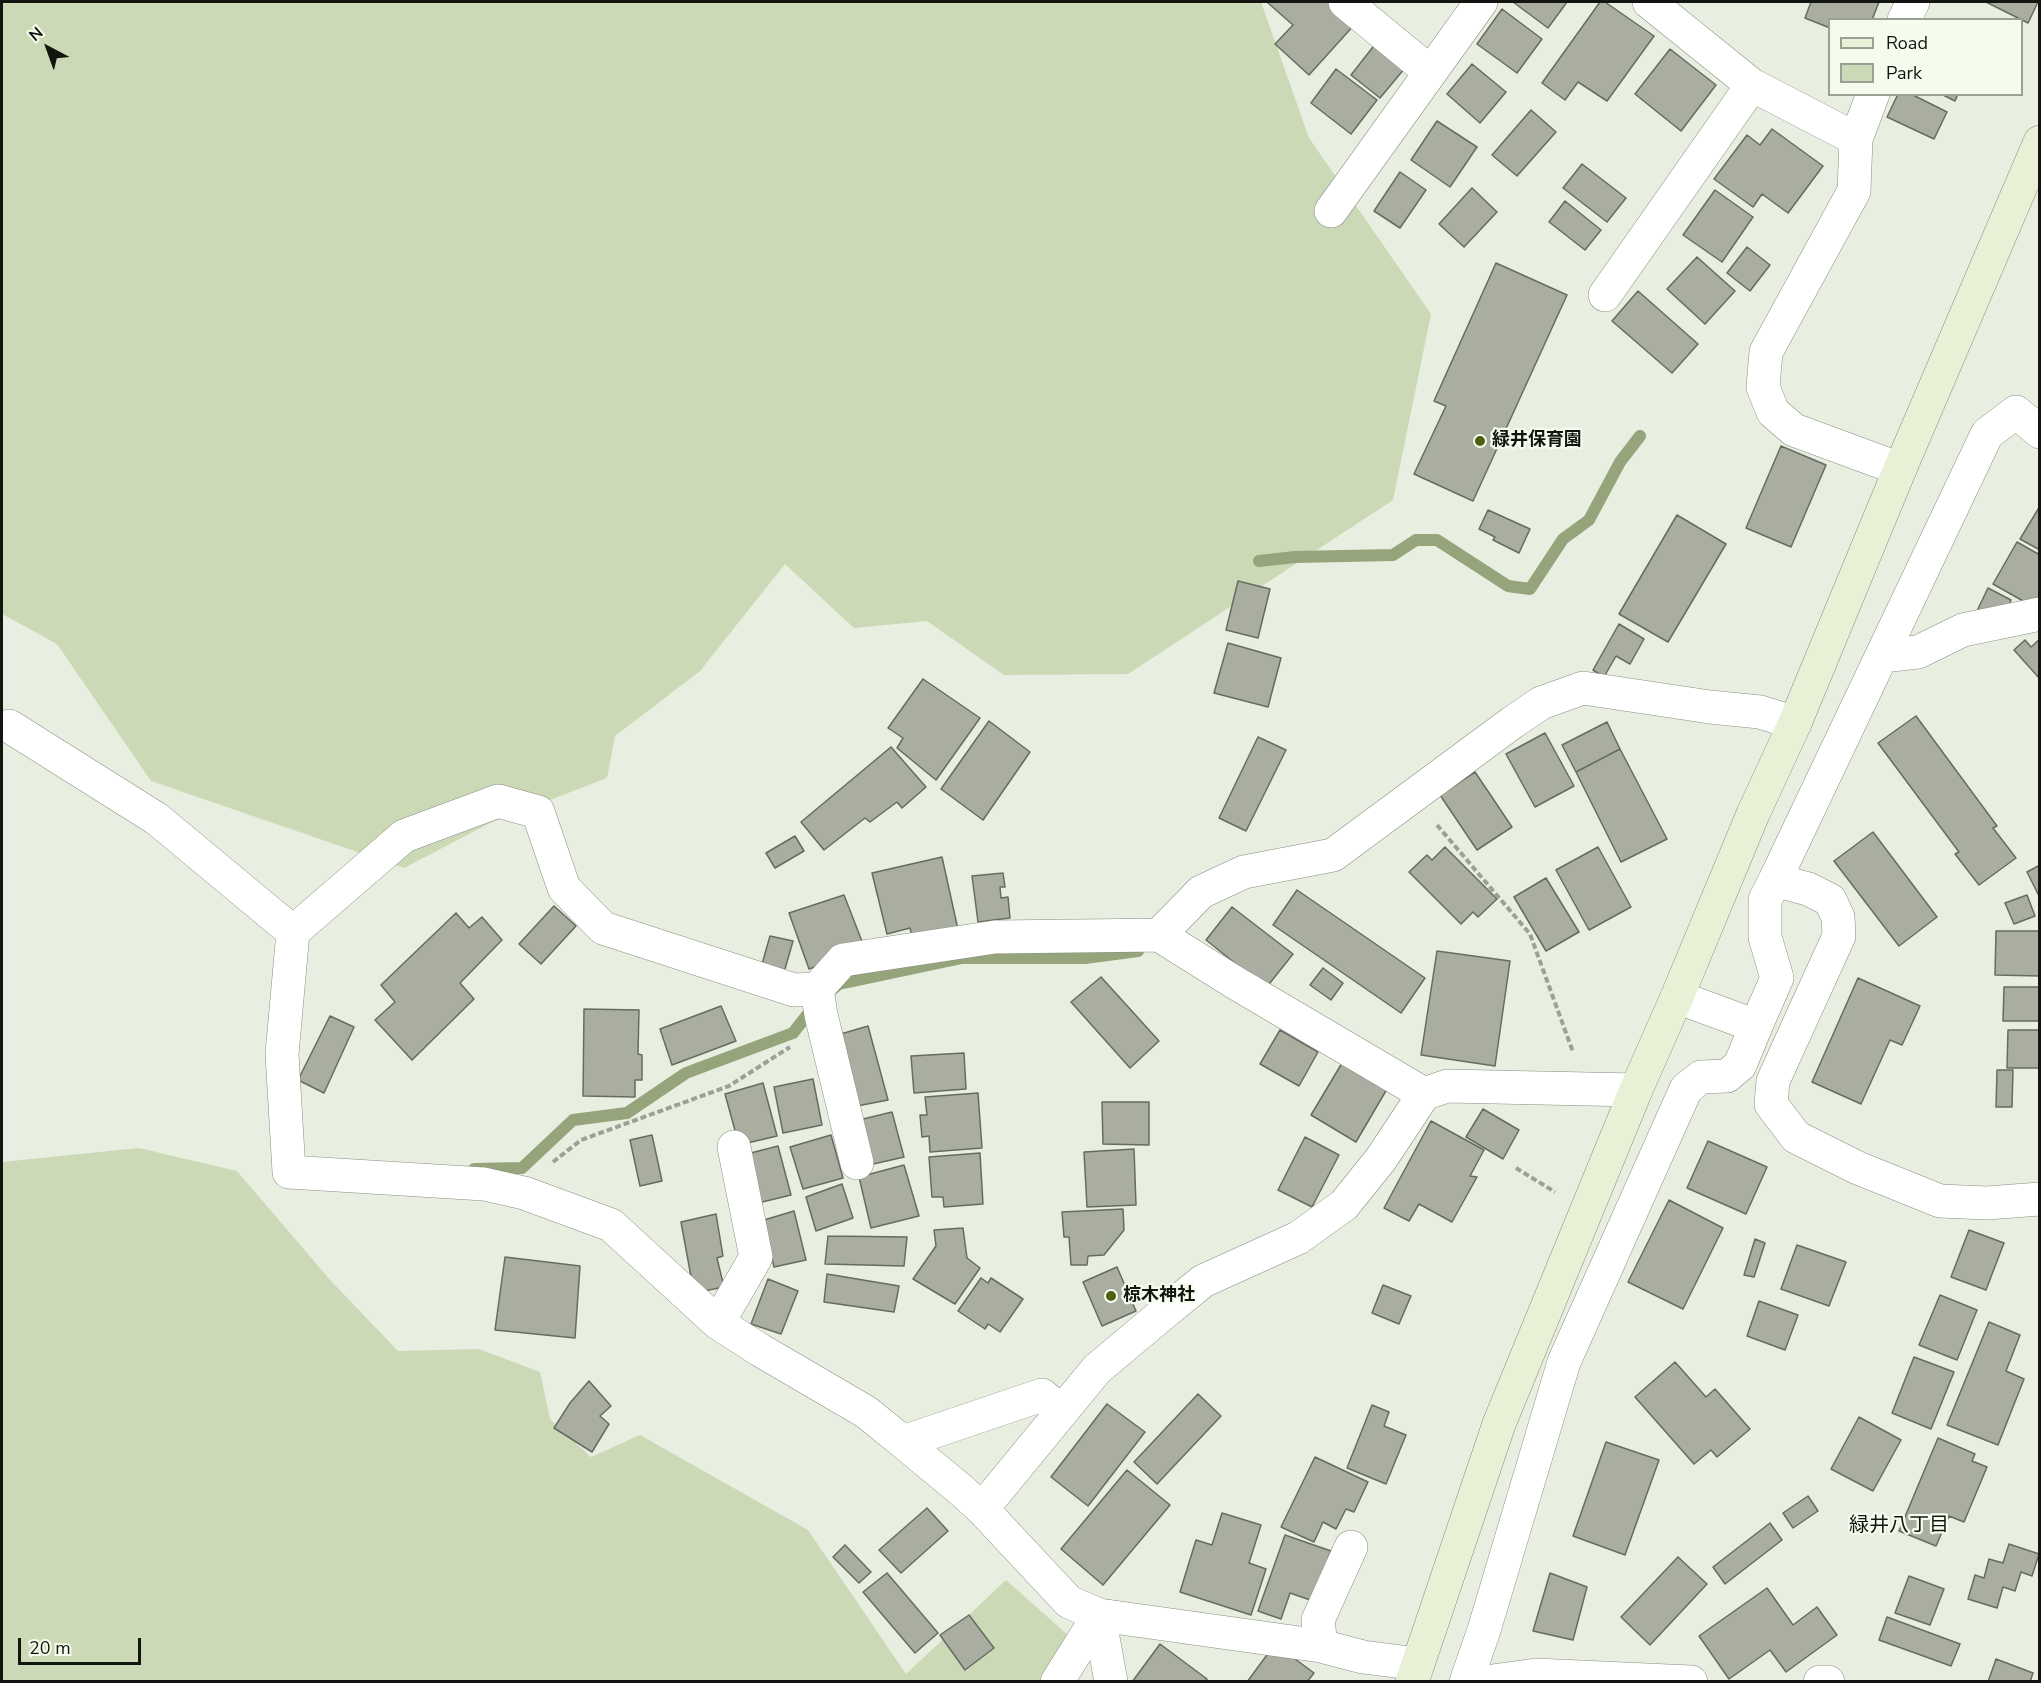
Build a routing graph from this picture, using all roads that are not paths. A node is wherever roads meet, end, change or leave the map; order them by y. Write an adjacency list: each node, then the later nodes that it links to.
1 (1345, 2): 6 (street)
2 (1481, 2): 6 (street)
3 (1649, 2): 7 (street)
4 (1913, 2): 5 (street)
5 (1905, 18)
6 (1430, 72): 11 (street)
7 (1752, 85): 9 (street); 12 (street)
8 (1872, 96): 9 (street)
9 (1856, 139): 14 (street)
10 (2038, 149): 14 (street)
11 (1331, 211)
12 (1605, 296)
13 (2040, 432): 16 (street)
14 (1900, 469): 17 (street)
15 (2040, 614): 16 (street)
16 (1882, 656): 19 (street)
17 (1795, 723): 21 (street); 22 (street)
18 (9, 726): 20 (street)
19 (1775, 880): 24 (street); 29 (street)
20 (293, 932): 23 (street); 30 (street)
21 (1159, 935): 23 (street); 26 (street)
22 (1677, 998): 24 (street); 25 (street)
23 (819, 1002): 28 (street)
24 (1756, 1026): 41 (street)
25 (1636, 1090): 26 (street); 37 (street)
26 (1424, 1094): 31 (street)
27 (734, 1147): 30 (street)
28 (857, 1163)
29 (2040, 1199)
30 (718, 1323): 32 (street)
31 (1062, 1412): 32 (street); 33 (street)
32 (903, 1442): 33 (street)
33 (982, 1509): 35 (street)
34 (1351, 1547): 36 (street)
35 (1098, 1615): 36 (street); 39 (street); 40 (street)
36 (1321, 1646): 37 (street)
37 (1415, 1673)
38 (1540, 1678): 42 (street); 43 (street)
39 (1057, 1682)
40 (1111, 1682)
41 (1466, 1682)
42 (1485, 1682)
43 (1691, 1682)
44 (1820, 1682): 45 (street)
45 (1828, 1682)

